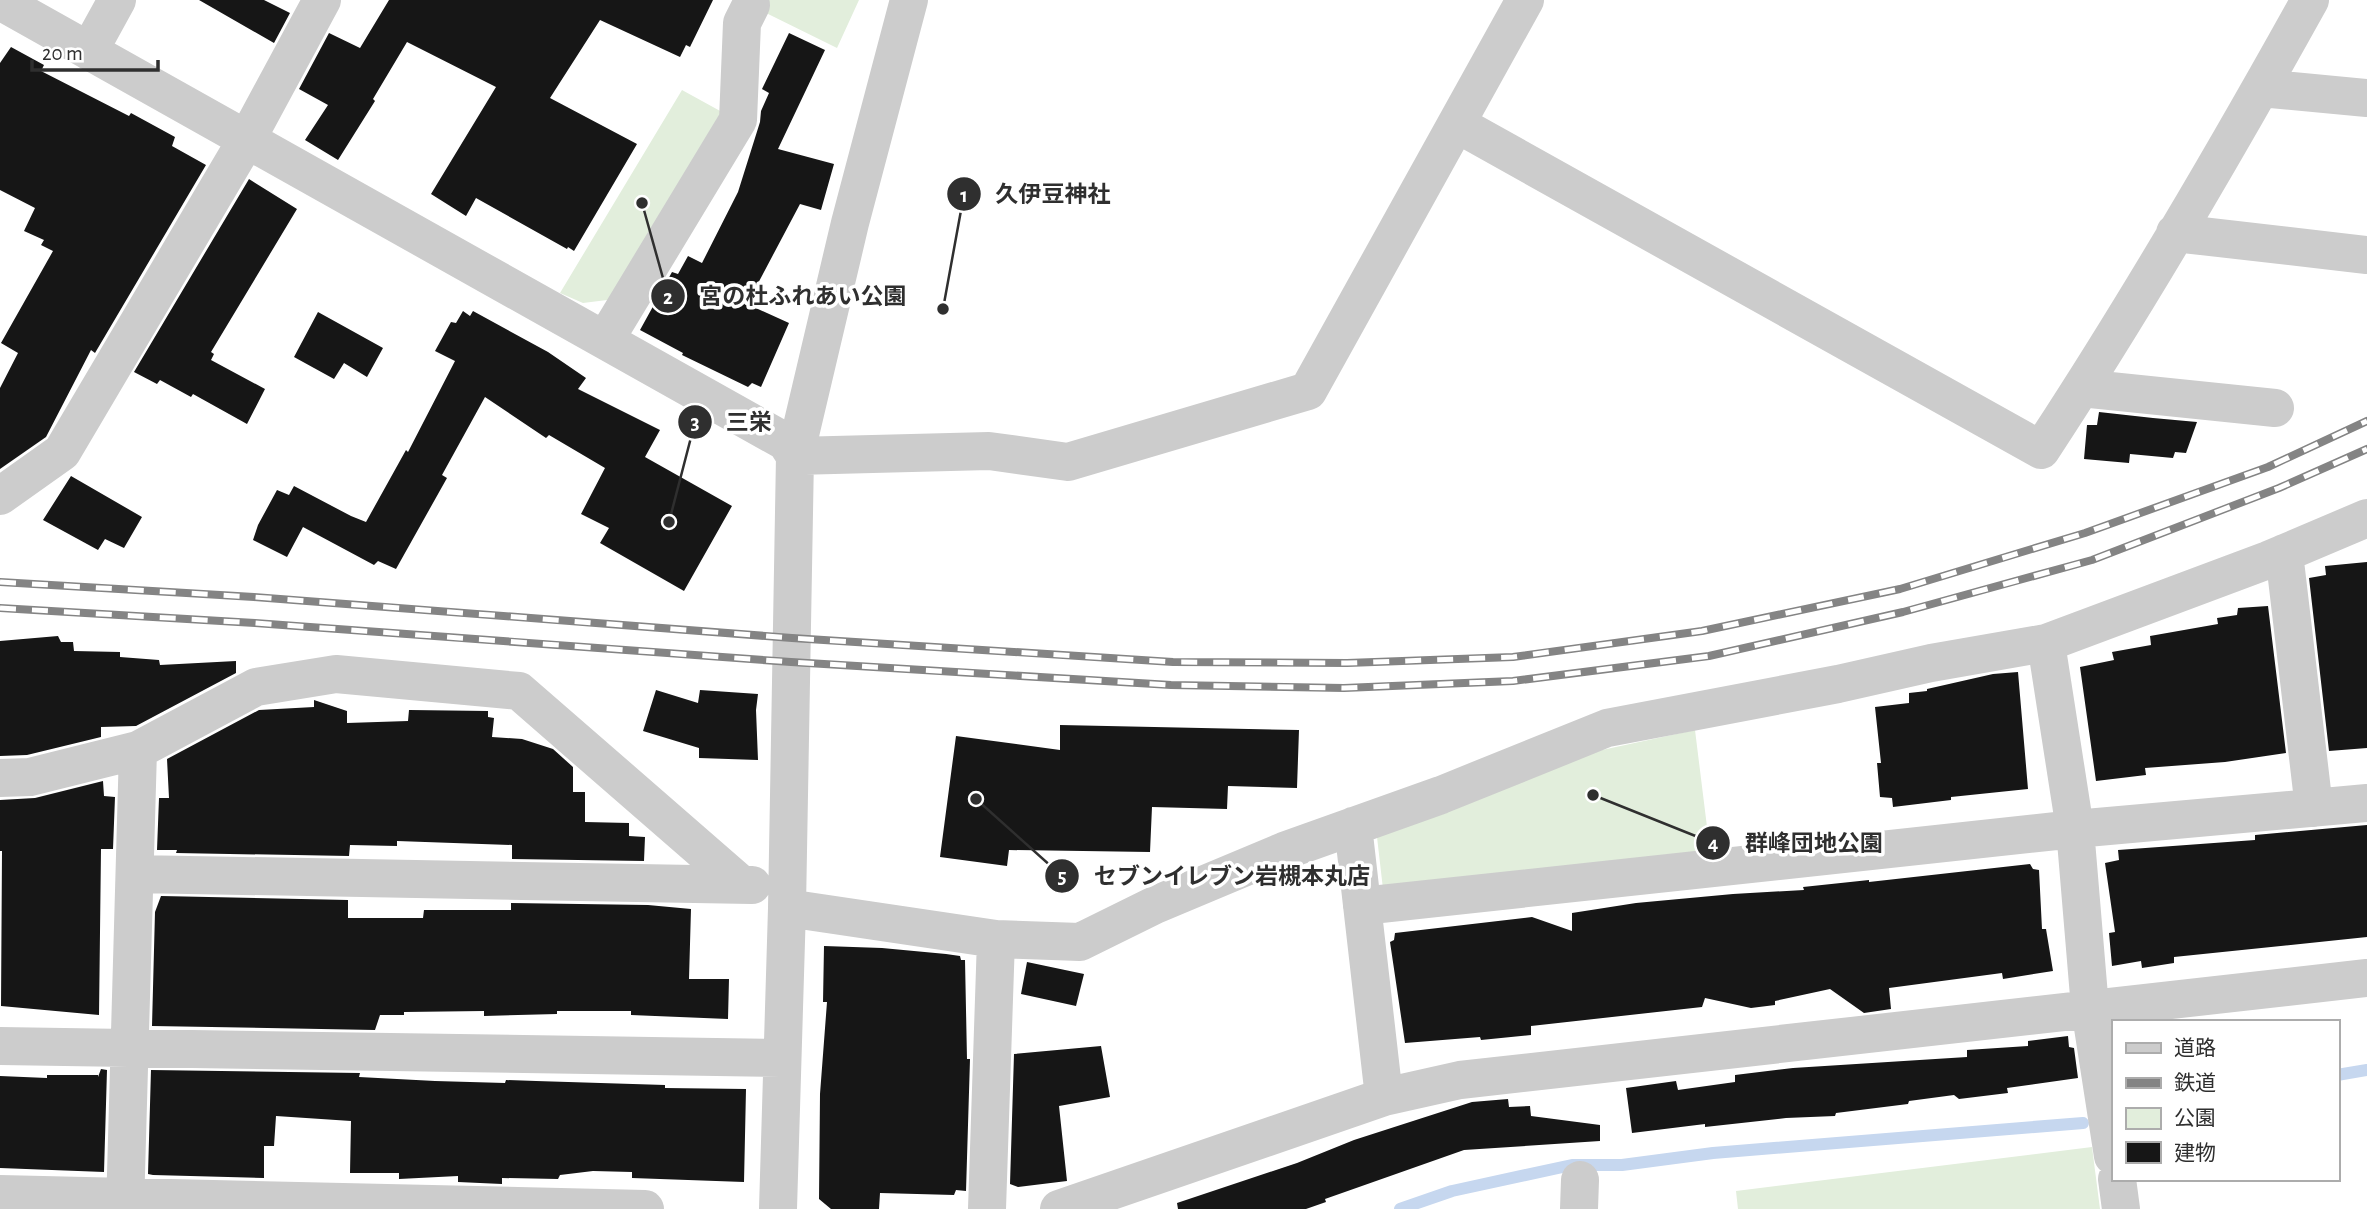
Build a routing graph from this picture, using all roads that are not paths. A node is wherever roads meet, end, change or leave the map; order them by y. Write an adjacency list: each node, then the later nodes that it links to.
1 (117, 0): 8 (street)
2 (322, 0): 12 (street)
3 (909, 0): 18 (street)
4 (1525, 0): 11 (street)
5 (2310, 0): 9 (street)
6 (0, 1): 8 (street)
7 (751, 5): 15 (street)
8 (89, 51): 12 (street)
9 (2261, 88): 10 (street); 13 (street)
10 (2367, 99)
11 (1457, 124): 16 (street); 18 (street)
12 (247, 139): 15 (street); 19 (street)
13 (2175, 233): 14 (street); 16 (street)
14 (2367, 255)
15 (605, 340): 18 (street)
16 (2081, 388): 17 (street)
17 (2275, 408)
18 (795, 456): 31 (street)
19 (0, 496)
20 (2367, 518): 21 (street)
21 (2284, 553): 22 (street); 26 (street)
22 (2046, 643): 27 (street); 28 (street)
23 (138, 750): 24 (street); 29 (street); 30 (street)
24 (0, 778)
25 (2367, 803): 26 (street)
26 (2314, 808): 28 (street)
27 (1353, 826): 32 (street); 33 (street)
28 (2075, 829): 32 (street); 35 (street)
29 (135, 874): 30 (street); 37 (street)
30 (742, 885): 31 (street)
31 (787, 896): 33 (street); 38 (street)
32 (1362, 906): 39 (street)
33 (996, 939): 46 (street)
34 (2367, 978): 35 (street)
35 (2090, 1008): 39 (street); 40 (street)
36 (0, 1046): 37 (street)
37 (130, 1049): 38 (street); 43 (street)
38 (781, 1058): 45 (street)
39 (1384, 1097): 47 (street)
40 (2112, 1150)
41 (2117, 1181): 48 (street)
42 (0, 1194): 43 (street)
43 (125, 1202): 44 (street)
44 (645, 1209)
45 (778, 1209)
46 (986, 1209)
47 (1059, 1209)
48 (2121, 1209)

